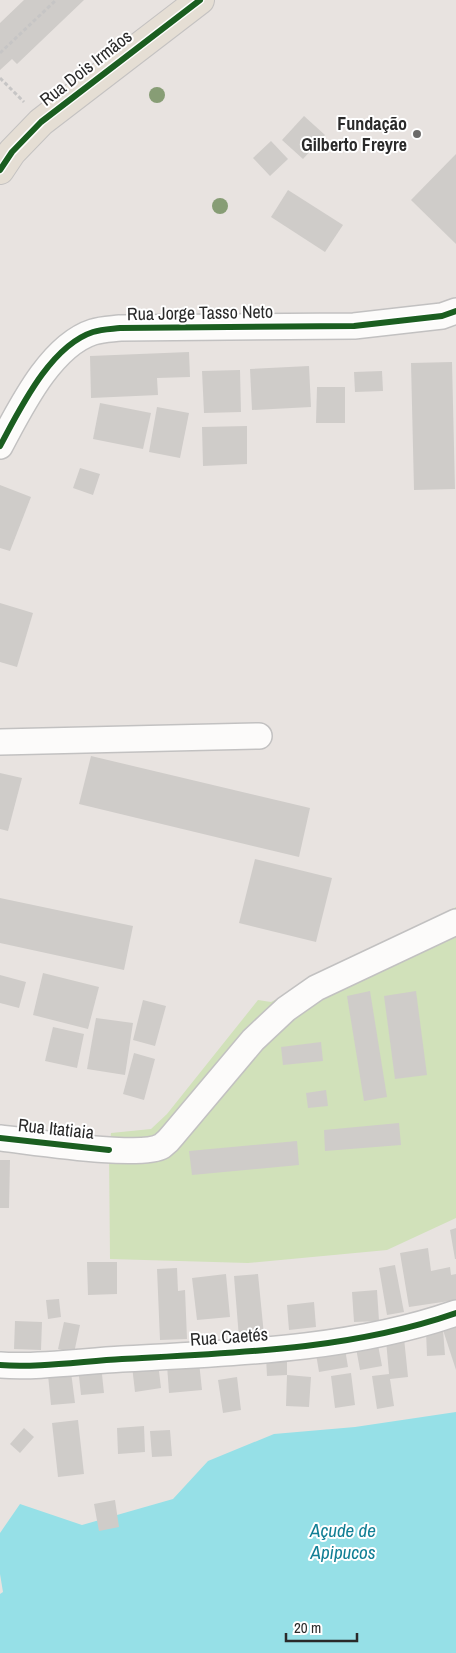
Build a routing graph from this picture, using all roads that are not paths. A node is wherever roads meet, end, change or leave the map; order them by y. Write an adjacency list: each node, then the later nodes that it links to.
1 (200, 0): 2 (main road, Rua Dois Irmãos)
2 (0, 170)
3 (456, 311): 4 (street, Rua Jorge Tasso Neto)
4 (0, 446)
5 (259, 736): 6 (street)
6 (0, 742)
7 (456, 922): 8 (street, Rua Itatiaia)
8 (0, 1138)
9 (456, 1313): 10 (street, Rua Caetés)
10 (0, 1364)

